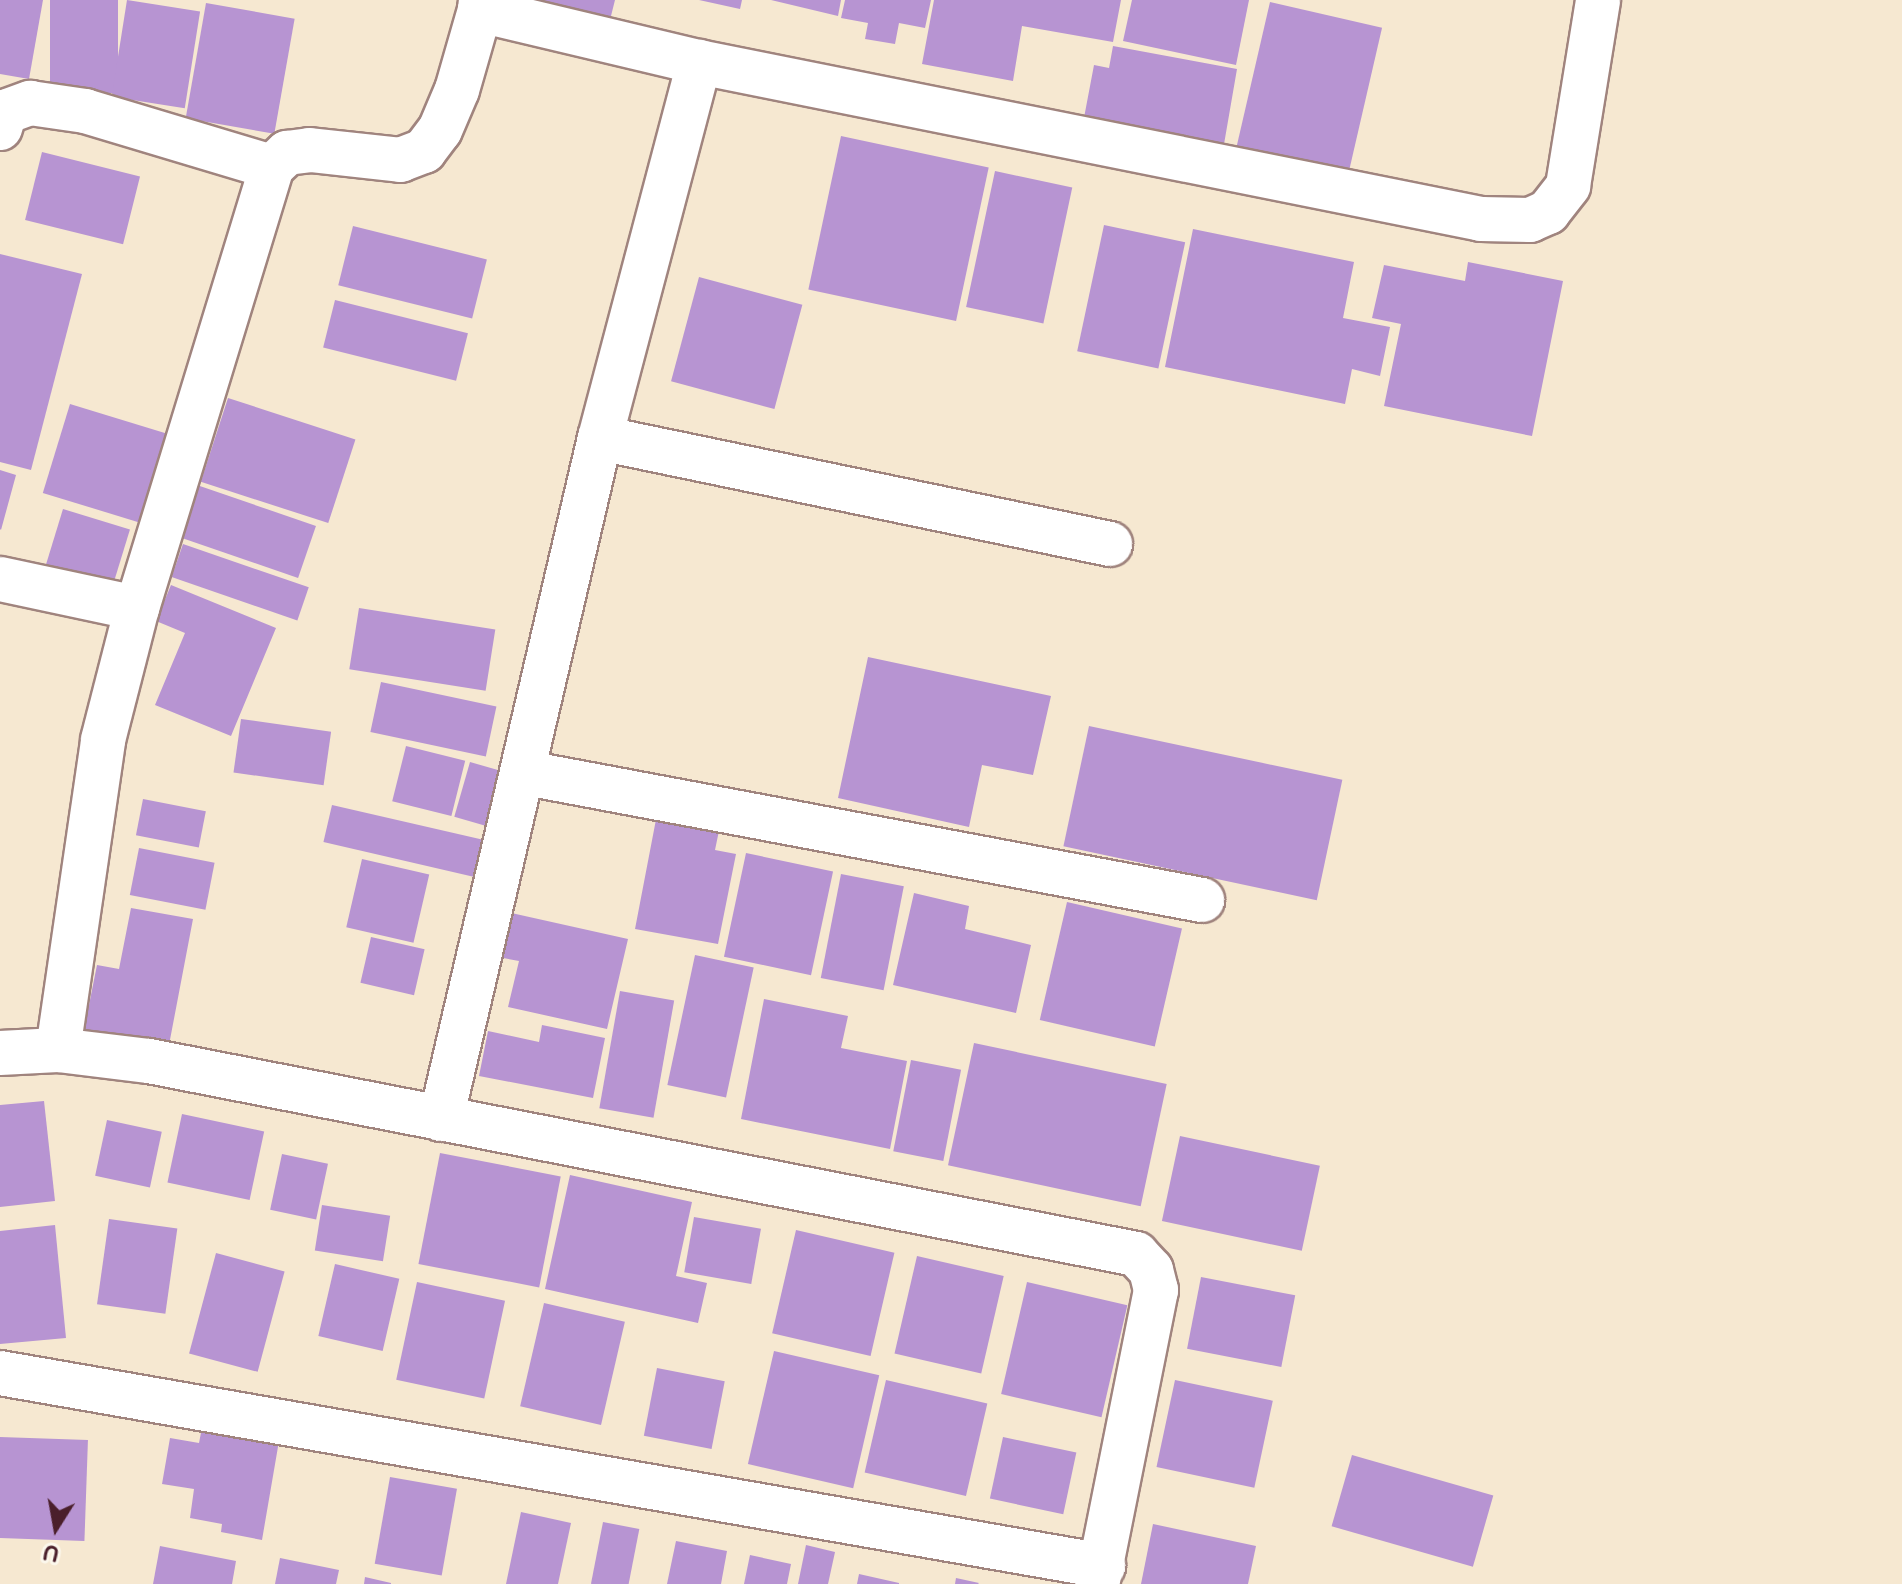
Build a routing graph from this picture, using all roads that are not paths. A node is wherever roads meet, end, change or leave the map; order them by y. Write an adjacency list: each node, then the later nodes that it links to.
1 (1598, 0): 3 (street)
2 (480, 5): 3 (street); 5 (street)
3 (699, 62): 6 (street)
4 (0, 128): 5 (street)
5 (272, 167): 9 (street)
6 (600, 438): 7 (street); 10 (street)
7 (1110, 544)
8 (0, 579): 9 (street)
9 (137, 608): 12 (street)
10 (526, 773): 11 (street); 14 (street)
11 (1202, 900)
12 (58, 1050): 13 (street); 14 (street)
13 (0, 1053)
14 (441, 1119): 16 (street)
15 (0, 1373): 16 (street)
16 (1100, 1575)

